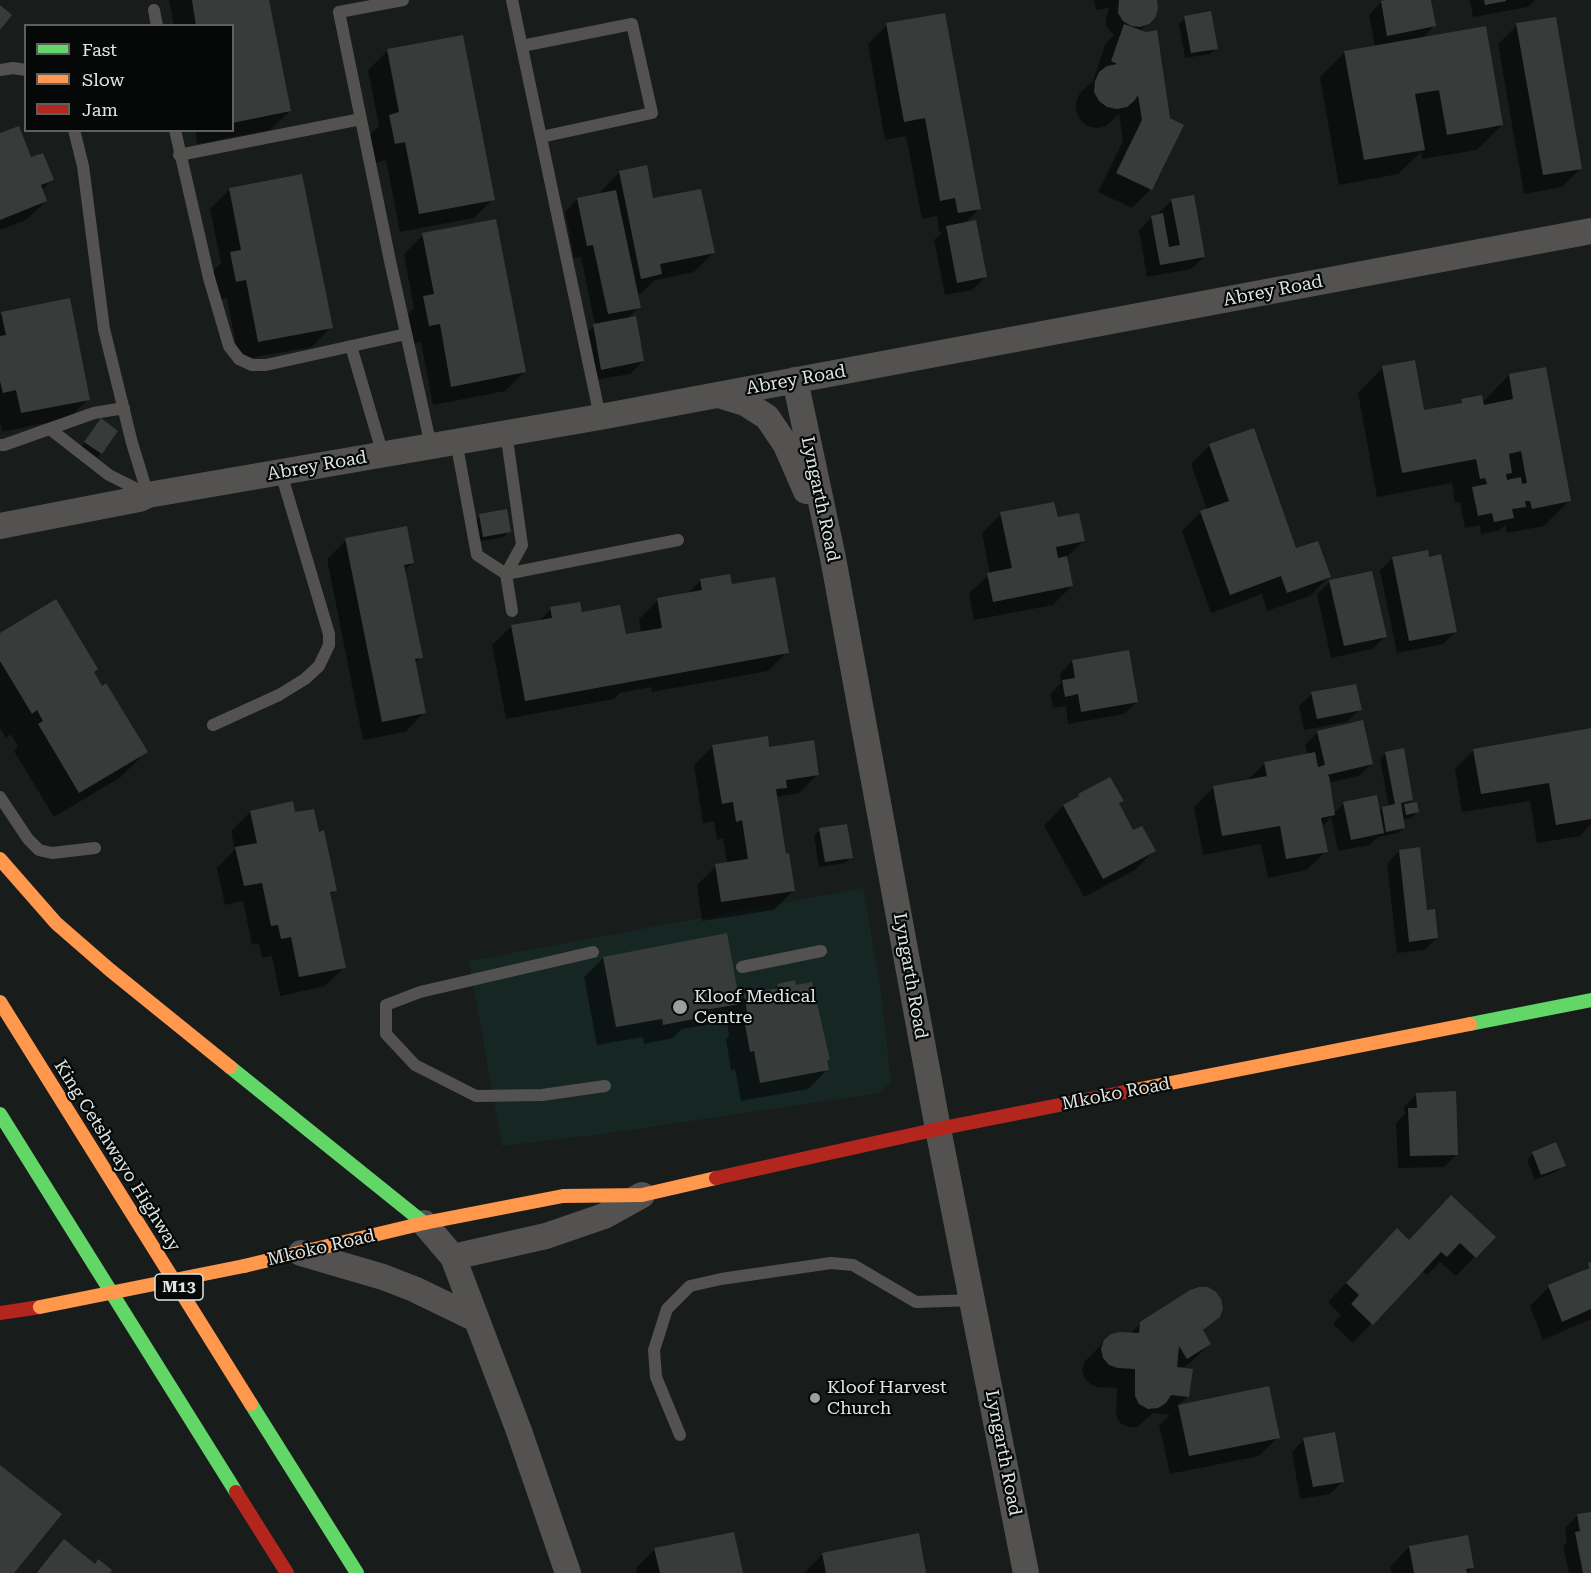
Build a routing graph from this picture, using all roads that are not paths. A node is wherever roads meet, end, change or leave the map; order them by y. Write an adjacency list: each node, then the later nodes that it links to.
1 (403, 0): 8 (lane)
2 (512, 0): 5 (lane)
3 (154, 10): 4 (lane)
4 (157, 24)
5 (522, 46): 11 (lane); 11 (lane)
6 (0, 69): 7 (lane)
7 (24, 70)
8 (361, 120): 12 (lane); 14 (lane)
9 (74, 132): 18 (lane)
10 (175, 132): 12 (lane)
11 (541, 137): 19 (lane)
12 (179, 154): 15 (lane)
13 (1591, 231): 16 (street, Abrey Road)
14 (406, 334): 15 (lane); 22 (lane)
15 (351, 346): 24 (lane)
16 (795, 380): 17 (street, Abrey Road); 29 (street, Lyngarth Road)
17 (716, 394): 19 (street, Abrey Road); 29 (street)
18 (124, 408): 20 (lane); 26 (lane)
19 (600, 417): 21 (street, Abrey Road)
20 (50, 429): 23 (lane); 26 (lane)
21 (506, 432): 22 (street, Abrey Road); 30 (lane)
22 (443, 443): 24 (street, Abrey Road); 30 (lane)
23 (0, 445)
24 (383, 455): 25 (street, Abrey Road)
25 (281, 473): 26 (street, Abrey Road); 32 (lane)
26 (148, 495): 27 (street, Abrey Road)
27 (0, 526)
28 (678, 540): 30 (lane)
29 (833, 558): 43 (street, Lyngarth Road)
30 (506, 574): 31 (lane)
31 (512, 611)
32 (213, 725)
33 (0, 797): 34 (lane)
34 (95, 848)
35 (0, 859): 45 (main road)
36 (821, 951): 38 (lane)
37 (593, 952): 41 (lane)
38 (742, 967)
39 (1591, 1000): 43 (main road, Mkoko Road)
40 (0, 1002): 53 (main road, King Cetshwayo Highway / M13)
41 (605, 1086)
42 (0, 1114): 52 (main road)
43 (938, 1129): 44 (main road, Mkoko Road); 48 (street, Lyngarth Road)
44 (642, 1195): 45 (main road, Mkoko Road); 47 (street, Mkoko Road)
45 (424, 1223): 46 (main road, Mkoko Road); 47 (street)
46 (301, 1253): 49 (main road, Mkoko Road, bridge); 50 (street)
47 (453, 1257): 50 (street)
48 (973, 1300): 51 (lane); 55 (street, Lyngarth Road)
49 (0, 1313)
50 (476, 1319): 54 (street)
51 (680, 1435)
52 (287, 1573)
53 (357, 1573)
54 (568, 1573)
55 (1026, 1573)

